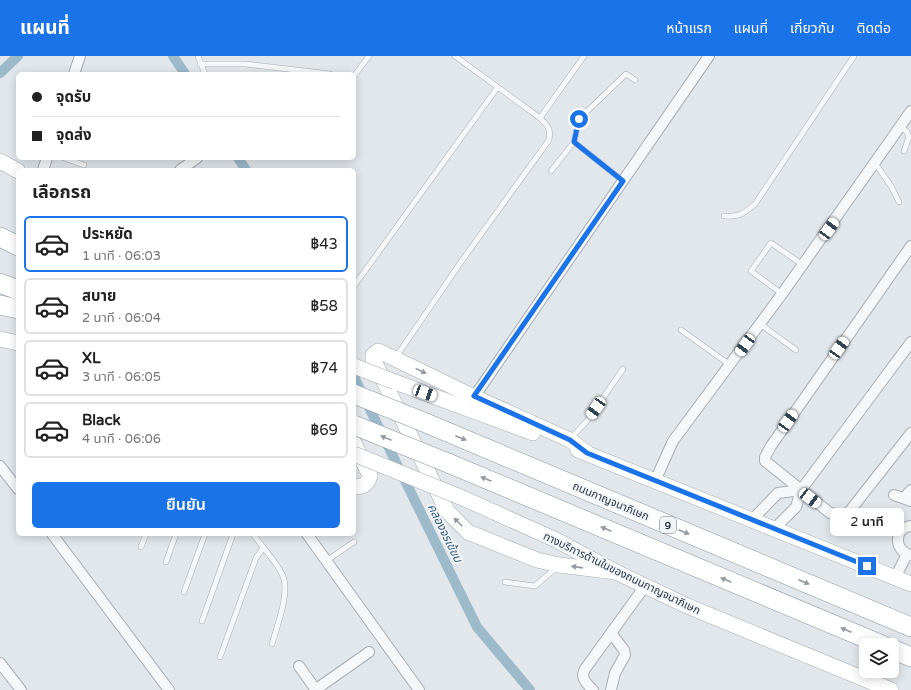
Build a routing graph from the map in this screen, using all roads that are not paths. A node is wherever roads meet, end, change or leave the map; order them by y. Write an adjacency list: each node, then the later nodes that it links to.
1 (80, 56): 9 (street)
2 (198, 56): 8 (lane)
3 (369, 56): 12 (lane)
4 (455, 56): 14 (lane)
5 (584, 56): 16 (lane)
6 (709, 56): 28 (street)
7 (854, 56): 30 (lane)
8 (200, 64): 10 (lane); 11 (lane)
9 (75, 72)
10 (204, 72)
11 (313, 72)
12 (356, 73)
13 (635, 80): 18 (lane)
14 (497, 88): 16 (lane); 38 (lane)
15 (911, 111): 17 (street)
16 (540, 118): 49 (lane)
17 (900, 126): 19 (lane); 23 (street)
18 (574, 142): 27 (lane); 28 (lane)
19 (904, 151)
20 (69, 160): 24 (lane)
21 (194, 160): 25 (street)
22 (0, 161): 26 (main road)
23 (874, 163): 29 (lane); 36 (street)
24 (84, 166)
25 (183, 168)
26 (16, 170)
27 (551, 171)
28 (623, 181): 54 (street)
29 (899, 202)
30 (724, 216)
31 (0, 237): 32 (highway)
32 (16, 245)
33 (911, 246): 65 (street)
34 (0, 251): 35 (highway)
35 (16, 258)
36 (803, 265): 40 (street); 40 (lane)
37 (0, 283): 39 (highway)
38 (356, 283)
39 (16, 289)
40 (782, 294): 43 (street)
41 (0, 305): 42 (highway)
42 (16, 309)
43 (760, 324): 48 (lane); 50 (street)
44 (681, 330): 50 (lane)
45 (0, 339): 47 (main road)
46 (911, 342): 65 (street)
47 (16, 343)
48 (796, 350)
49 (395, 358): 54 (main road, one-way to 54); 85 (main road, one-way to 49)
50 (730, 365): 62 (street)
51 (356, 367): 59 (main road, bridge)
52 (623, 369): 57 (lane)
53 (356, 395): 93 (highway, ถนนกาญจนาภิเษก / 9, one-way to 93, bridge)
54 (474, 396): 57 (main road)
55 (356, 426): 95 (highway, one-way to 55, bridge)
56 (911, 433): 65 (street)
57 (570, 440): 59 (main road)
58 (356, 447): 64 (main road)
59 (587, 453): 62 (main road)
60 (356, 455): 86 (main road, ทางบริการด้านในของถนนกาญจนาภิเษก, bridge)
61 (0, 466): 63 (street)
62 (655, 481): 69 (main road)
63 (16, 486)
64 (356, 486)
65 (801, 490): 69 (street); 71 (street)
66 (911, 490): 68 (street)
67 (894, 495): 68 (street)
68 (908, 500)
69 (752, 520): 71 (main road)
70 (911, 526): 82 (street)
71 (774, 529): 87 (main road)
72 (54, 536): 105 (street)
73 (145, 536): 80 (lane)
74 (175, 536): 84 (lane)
75 (204, 536): 91 (lane)
76 (232, 536): 92 (lane)
77 (254, 536): 81 (lane)
78 (308, 536): 83 (street)
79 (354, 542): 83 (lane)
80 (142, 546)
81 (263, 548): 96 (lane); 99 (lane)
82 (909, 554): 87 (street)
83 (326, 561): 107 (street)
84 (166, 562)
85 (559, 565): 86 (main road, one-way to 85); 88 (lane)
86 (616, 572): 90 (main road, ทางบริการด้านในของถนนกาญจนาภิเษก)
87 (895, 578): 89 (main road)
88 (505, 582)
89 (911, 584)
90 (645, 586): 94 (street); 103 (main road, ทางบริการด้านในของถนนกาญจนาภิเษก)
91 (184, 592)
92 (202, 621)
93 (911, 627)
94 (611, 633): 108 (street); 109 (street)
95 (865, 638)
96 (272, 644)
97 (370, 652): 106 (street)
98 (899, 652): 100 (highway)
99 (220, 657)
100 (911, 657)
101 (0, 663): 104 (street)
102 (299, 666): 106 (street)
103 (882, 688)
104 (21, 690)
105 (169, 690)
106 (316, 690)
107 (419, 690)
108 (593, 690)
109 (612, 690)

